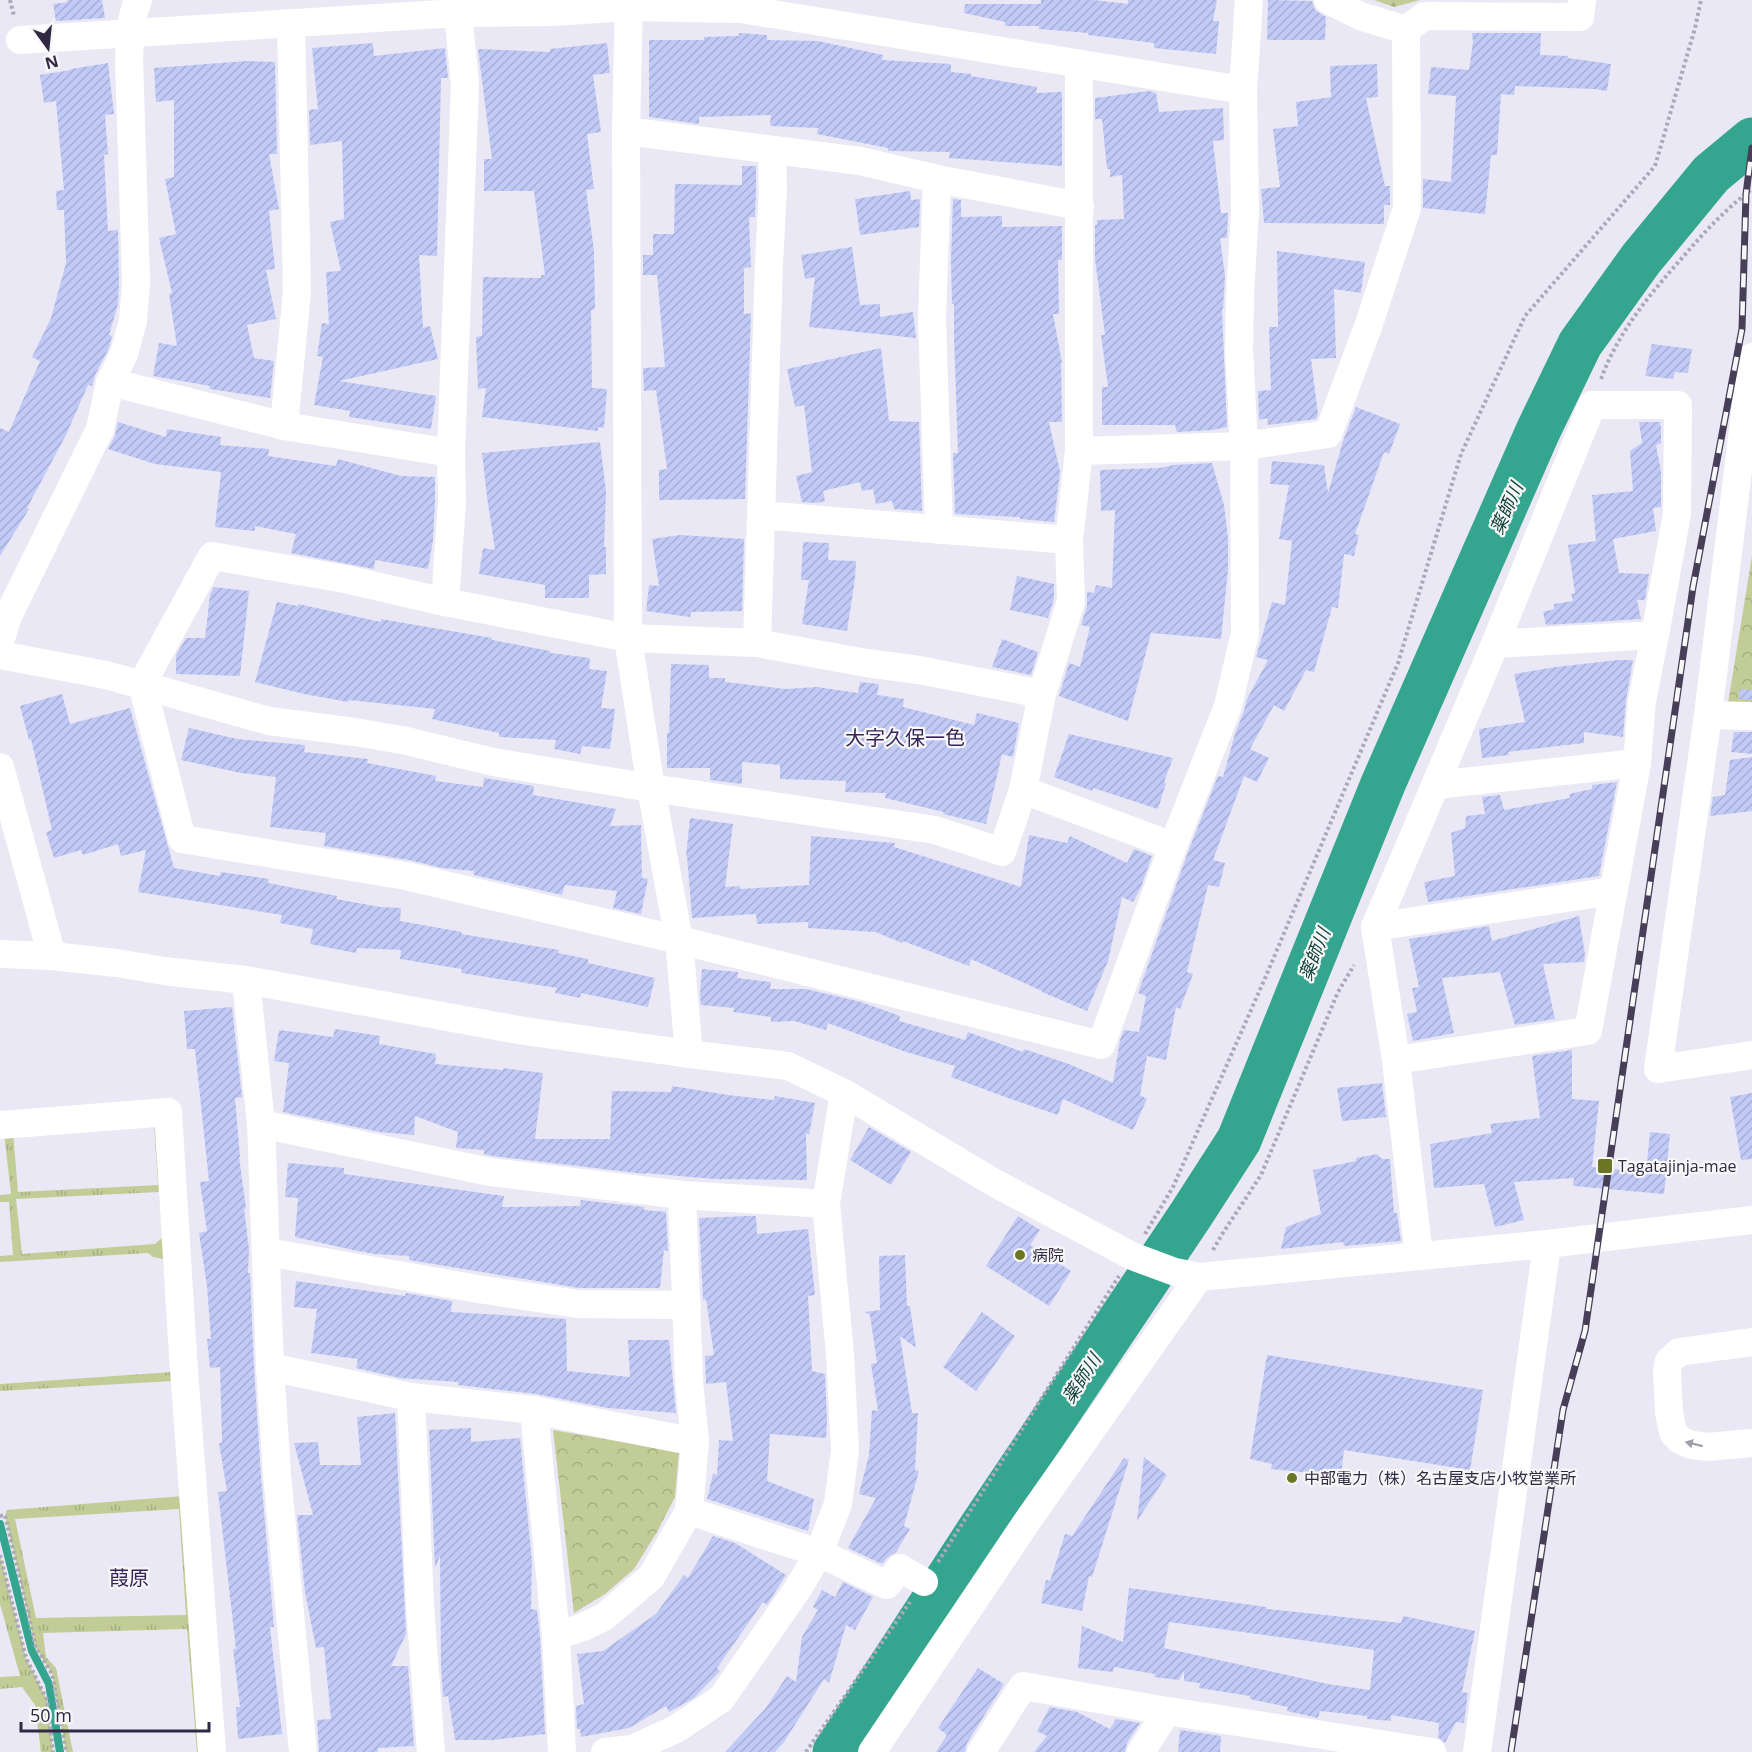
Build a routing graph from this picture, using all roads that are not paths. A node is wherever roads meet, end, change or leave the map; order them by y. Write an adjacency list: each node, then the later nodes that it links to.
1 (138, 0): 9 (street)
2 (1250, 0): 12 (street)
3 (1328, 0): 8 (street)
4 (1582, 0): 8 (street)
5 (629, 4): 6 (street); 11 (street); 13 (street)
6 (458, 13): 7 (street); 22 (street)
7 (291, 24): 9 (street); 19 (street)
8 (1406, 30): 20 (street)
9 (130, 34): 10 (street); 18 (street)
10 (20, 40)
11 (1079, 64): 12 (street); 16 (street)
12 (1243, 90): 20 (street)
13 (626, 131): 14 (street); 28 (street)
14 (772, 151): 15 (street); 23 (street)
15 (937, 179): 16 (street); 24 (street)
16 (1080, 206): 21 (street)
17 (1752, 357): 35 (street)
18 (110, 382): 19 (street); 29 (street)
19 (284, 426): 22 (street)
20 (1244, 446): 21 (street); 42 (street)
21 (1079, 451): 25 (street)
22 (451, 453): 26 (street)
23 (761, 515): 24 (street); 30 (street)
24 (939, 530): 25 (street)
25 (1069, 540): 34 (street)
26 (445, 602): 28 (street); 33 (street)
27 (1655, 635): 31 (street); 31 (street); 37 (street)
28 (628, 638): 30 (street); 40 (street)
29 (0, 642)
30 (756, 643): 34 (street)
31 (1495, 645): 39 (street)
32 (0, 656): 33 (street)
33 (142, 684): 40 (street); 45 (street)
34 (1042, 694): 41 (street)
35 (1708, 715): 36 (street); 50 (street)
36 (1752, 716)
37 (1637, 763): 39 (street); 43 (street)
38 (0, 767): 47 (street)
39 (1436, 785): 44 (street)
40 (651, 788): 41 (street); 45 (street)
41 (1023, 790): 42 (street)
42 (1173, 846): 45 (street)
43 (1613, 891): 44 (street); 51 (street)
44 (1375, 927): 51 (street)
45 (679, 940): 49 (street)
46 (0, 954): 47 (street)
47 (52, 956): 48 (street)
48 (246, 980): 49 (street); 53 (street)
49 (689, 1054): 52 (street)
50 (1752, 1055)
51 (1396, 1060): 60 (street)
52 (844, 1093): 56 (street); 61 (street)
53 (261, 1124): 55 (street); 59 (street)
54 (0, 1125): 74 (street)
55 (682, 1195): 56 (street); 62 (street)
56 (826, 1204): 70 (street)
57 (1752, 1220): 58 (street)
58 (1546, 1244): 60 (street); 83 (street)
59 (267, 1252): 62 (street); 64 (street)
60 (1419, 1256): 61 (street)
61 (1198, 1277): 79 (street)
62 (687, 1305): 67 (street)
63 (1752, 1342): 68 (street, one-way to 63)
64 (270, 1367): 65 (street); 75 (street)
65 (411, 1397): 66 (street); 76 (street)
66 (534, 1410): 67 (street); 72 (street)
67 (695, 1442): 69 (street)
68 (1752, 1443)
69 (689, 1512): 70 (street); 72 (street)
70 (819, 1553): 71 (street); 78 (street)
71 (924, 1582)
72 (556, 1636): 77 (street)
73 (1167, 1711): 80 (street); 81 (street); 82 (street)
74 (212, 1752)
75 (303, 1752)
76 (431, 1752)
77 (562, 1752)
78 (605, 1752)
79 (872, 1752)
80 (981, 1752)
81 (1141, 1752)
82 (1432, 1752)
83 (1477, 1752)

